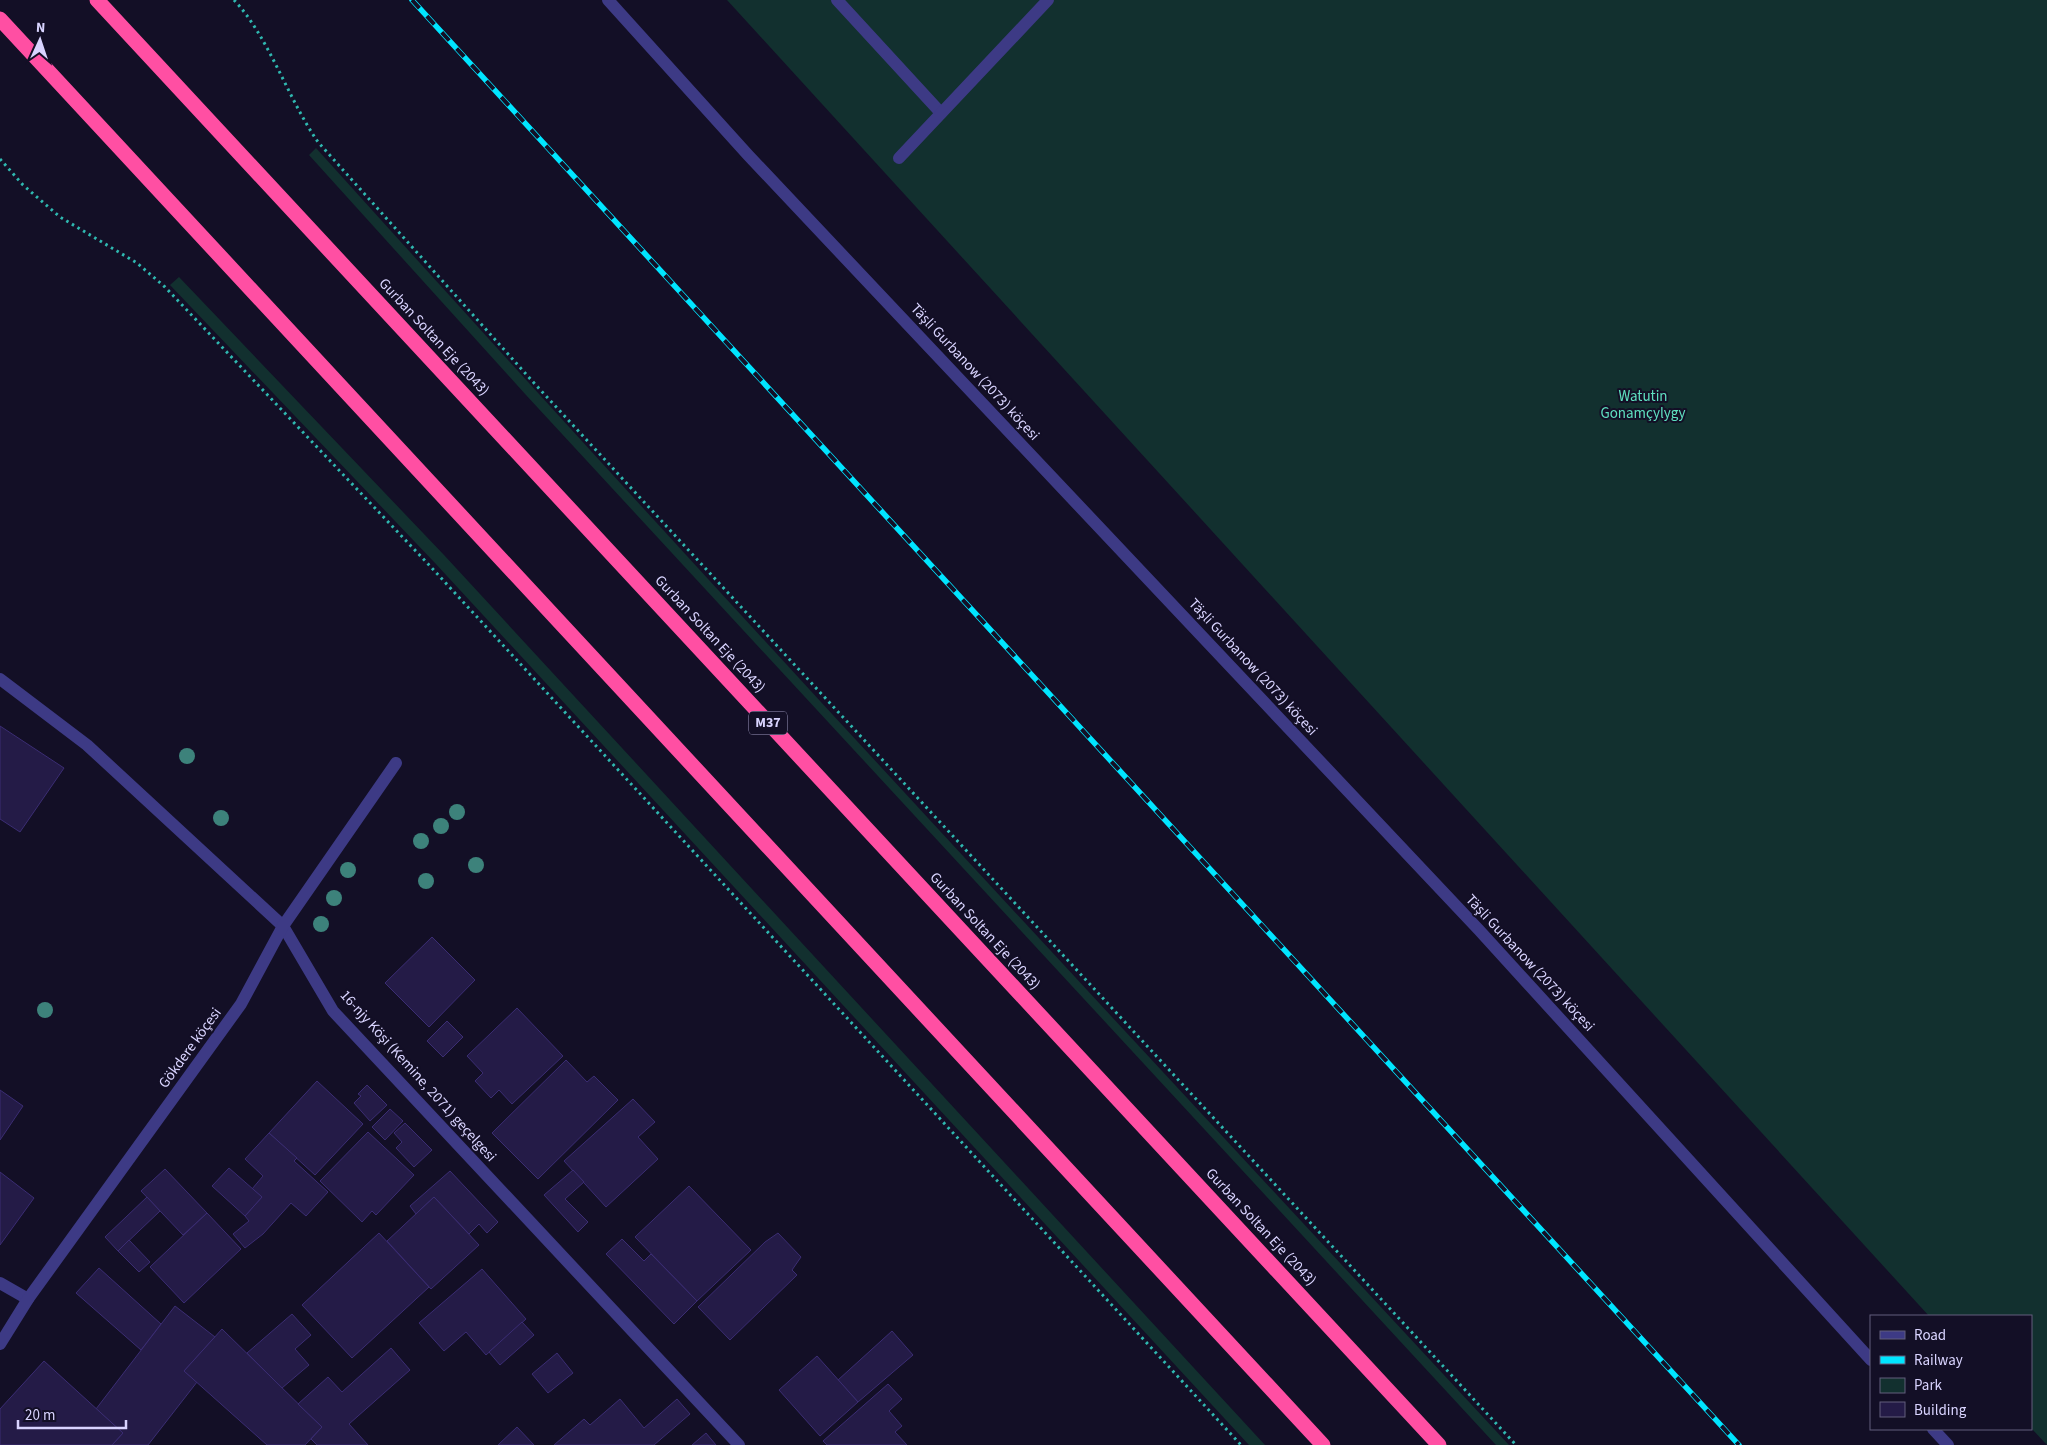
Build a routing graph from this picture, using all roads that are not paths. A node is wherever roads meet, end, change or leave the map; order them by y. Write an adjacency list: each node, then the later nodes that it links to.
1 (97, 0): 18 (highway, Gurban Soltan Eje (2043) / M37)
2 (608, 0): 14 (street, Täşli Gurbanow (2073) köçesi)
3 (837, 0): 6 (street)
4 (1048, 0): 6 (street)
5 (0, 19): 17 (highway)
6 (940, 113): 7 (street)
7 (899, 158)
8 (0, 679): 10 (street, 16-njy Köşi (Kemine, 2071) geçelgesi)
9 (396, 763): 10 (street, Gökdere köçesi)
10 (282, 926): 12 (street, Gökdere köçesi); 16 (street, 16-njy Köşi (Kemine, 2071) geçelgesi)
11 (0, 1283): 12 (street)
12 (28, 1299): 13 (street, Gökdere köçesi)
13 (0, 1344)
14 (1870, 1359)
15 (1934, 1430): 19 (street)
16 (739, 1445)
17 (1323, 1445)
18 (1439, 1445)
19 (1948, 1445)

